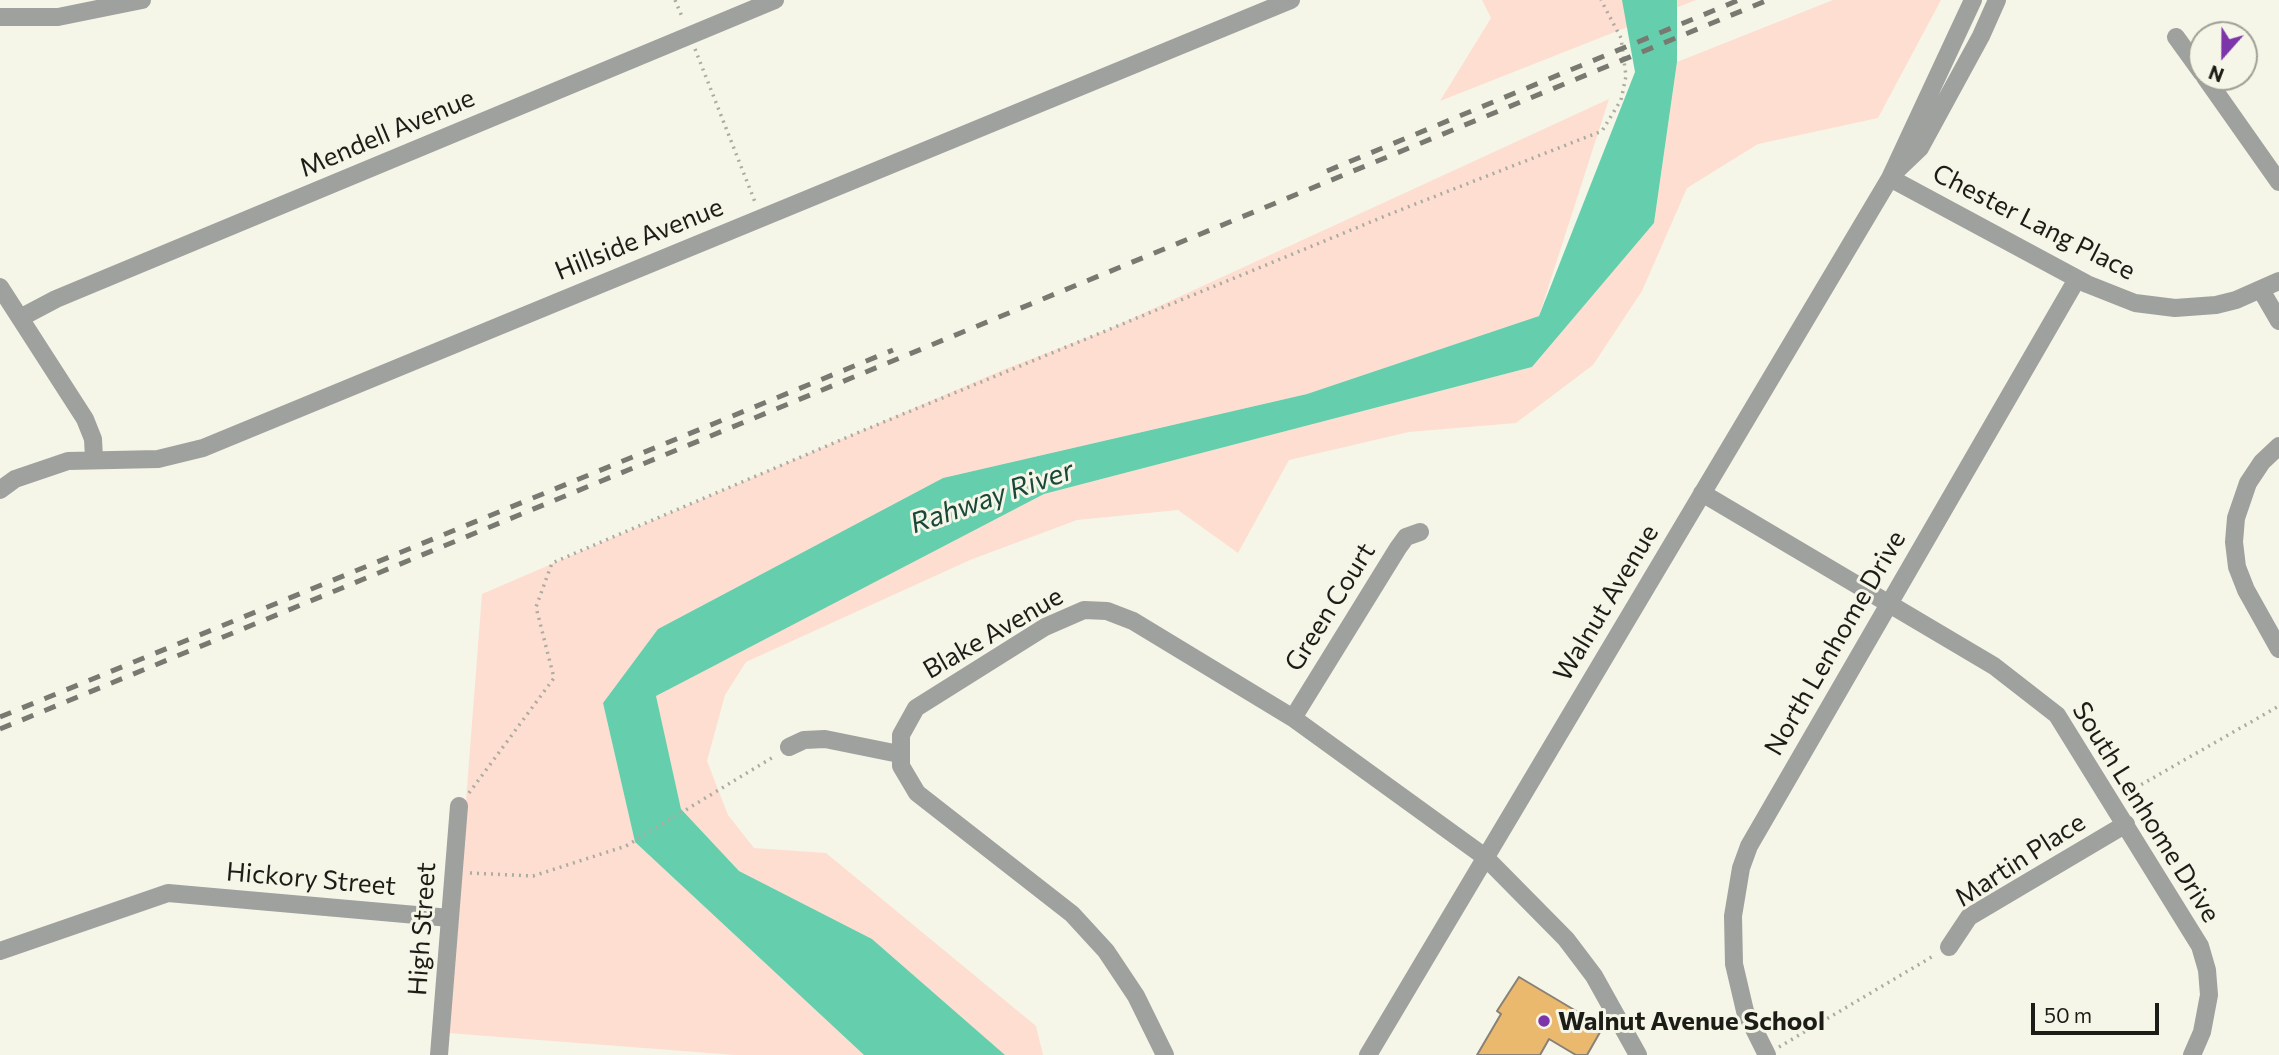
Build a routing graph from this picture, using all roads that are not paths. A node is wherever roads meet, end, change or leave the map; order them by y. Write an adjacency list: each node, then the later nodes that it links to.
1 (142, 0): 6 (street)
2 (775, 0): 16 (street, Mendell Avenue)
3 (1291, 0): 19 (street, Hillside Avenue)
4 (1973, 0): 10 (street, Walnut Avenue)
5 (1997, 0): 10 (street, Walnut Avenue)
6 (0, 17)
7 (2176, 37): 8 (street)
8 (2188, 54)
9 (2214, 91): 11 (street)
10 (1889, 178): 12 (street, Chester Lang Place); 21 (street, Walnut Avenue)
11 (2279, 182)
12 (2077, 279): 15 (street, Chester Lang Place); 23 (street, North Lenhome Drive)
13 (2279, 281): 15 (street, Chester Lang Place)
14 (0, 287): 16 (street)
15 (2261, 290): 17 (street)
16 (20, 318): 19 (street)
17 (2279, 321)
18 (2279, 446): 24 (street)
19 (94, 458): 20 (street, Hillside Avenue)
20 (0, 489)
21 (1702, 493): 23 (street, South Lenhome Drive); 30 (street, Walnut Avenue)
22 (1420, 532): 25 (street, Green Court)
23 (1888, 604): 29 (street, South Lenhome Drive); 38 (street, North Lenhome Drive)
24 (2279, 649)
25 (1293, 718): 27 (street, Blake Avenue); 30 (street, Blake Avenue)
26 (789, 747): 27 (street)
27 (899, 754): 35 (street)
28 (460, 806): 31 (street, High Street)
29 (2126, 824): 32 (street, Martin Place); 39 (street, South Lenhome Drive)
30 (1485, 857): 36 (street, Walnut Avenue); 37 (street, Blake Avenue)
31 (450, 918): 33 (street, Hickory Street); 34 (street, High Street)
32 (1949, 947)
33 (0, 951)
34 (439, 1055)
35 (1165, 1055)
36 (1368, 1055)
37 (1639, 1055)
38 (1767, 1055)
39 (2192, 1055)

